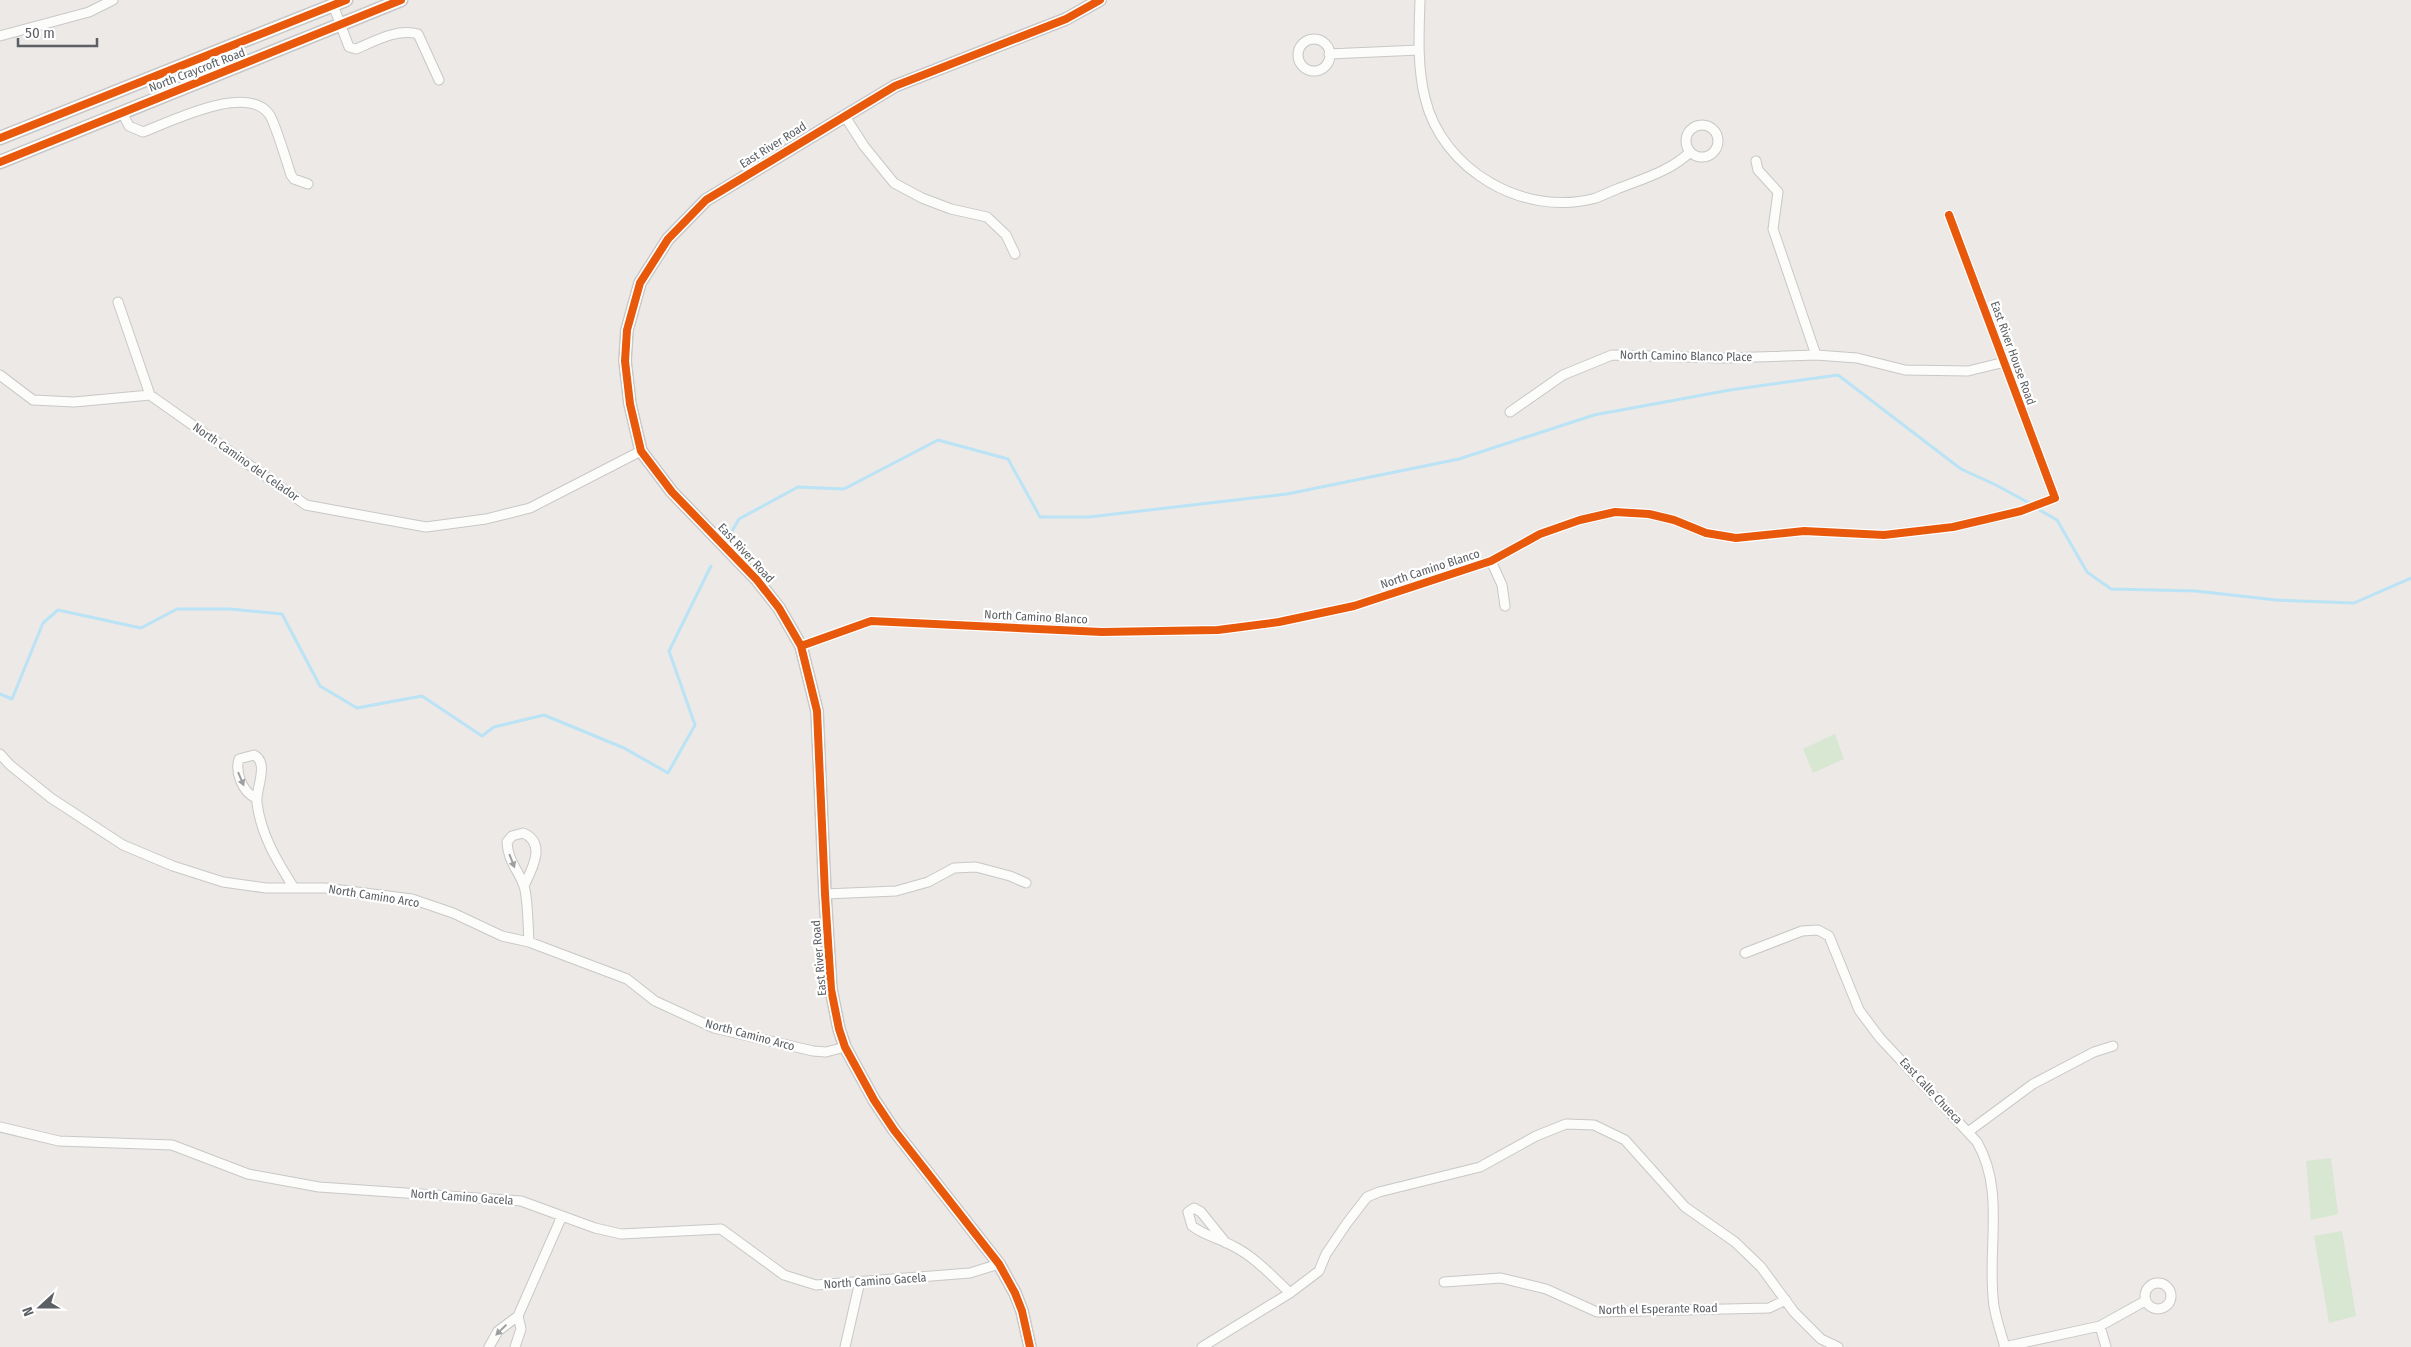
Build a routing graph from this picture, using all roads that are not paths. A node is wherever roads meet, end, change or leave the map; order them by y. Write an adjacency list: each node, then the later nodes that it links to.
1 (113, 0): 8 (street)
2 (346, 0): 6 (main road, North Craycroft Road)
3 (401, 0): 7 (main road, North Craycroft Road)
4 (1100, 0): 13 (street, East River Road)
5 (1420, 0): 9 (street)
6 (333, 5): 7 (street); 14 (main road, North Craycroft Road)
7 (340, 24): 11 (street); 12 (main road, North Craycroft Road)
8 (0, 36)
9 (1419, 50): 10 (street); 15 (street)
10 (1330, 54)
11 (439, 80)
12 (122, 112): 17 (main road, North Craycroft Road); 18 (street)
13 (844, 115): 20 (street); 27 (street, East River Road)
14 (0, 138)
15 (1690, 152)
16 (1756, 161): 22 (street)
17 (0, 162)
18 (308, 184)
19 (1949, 215): 23 (street, East River House Road)
20 (1015, 254)
21 (118, 302): 25 (street)
22 (1816, 355): 23 (street, North Camino Blanco Place); 26 (street, North Camino Blanco Place)
23 (2006, 362): 28 (street, East River House Road)
24 (0, 375): 25 (street)
25 (150, 395): 27 (street, North Camino del Celador)
26 (1510, 412)
27 (641, 451): 31 (street, East River Road)
28 (2055, 498): 29 (street, North Camino Blanco)
29 (1491, 561): 30 (street); 31 (street, North Camino Blanco)
30 (1505, 606)
31 (802, 646): 37 (street, East River Road)
32 (0, 754): 36 (street, North Camino Arco)
33 (256, 798): 36 (street)
34 (1026, 884): 37 (street)
35 (524, 886): 35 (street, one-way to 35); 38 (street)
36 (294, 888): 38 (street, North Camino Arco)
37 (824, 894): 41 (street, East River Road)
38 (529, 942): 41 (street, North Camino Arco)
39 (1745, 953): 43 (street, East Calle Chueca)
40 (2113, 1046): 43 (street)
41 (845, 1047): 46 (street, East River Road)
42 (0, 1127): 44 (street, North Camino Gacela)
43 (1968, 1132): 60 (street, East Calle Chueca)
44 (562, 1216): 47 (street, North Camino Gacela); 52 (street)
45 (1226, 1243): 49 (street)
46 (999, 1264): 47 (street, North Camino Gacela); 57 (street, East River Road)
47 (860, 1281): 56 (street)
48 (1444, 1282): 50 (street, North el Esperante Road)
49 (1290, 1293): 50 (street); 58 (street)
50 (1786, 1300): 59 (street)
51 (2145, 1301): 53 (street)
52 (518, 1316): 54 (street, one-way to 54); 55 (street)
53 (2100, 1326): 60 (street); 61 (street)
54 (489, 1347)
55 (515, 1347)
56 (845, 1347)
57 (1030, 1347)
58 (1202, 1347)
59 (1838, 1347)
60 (2004, 1347)
61 (2106, 1347)

